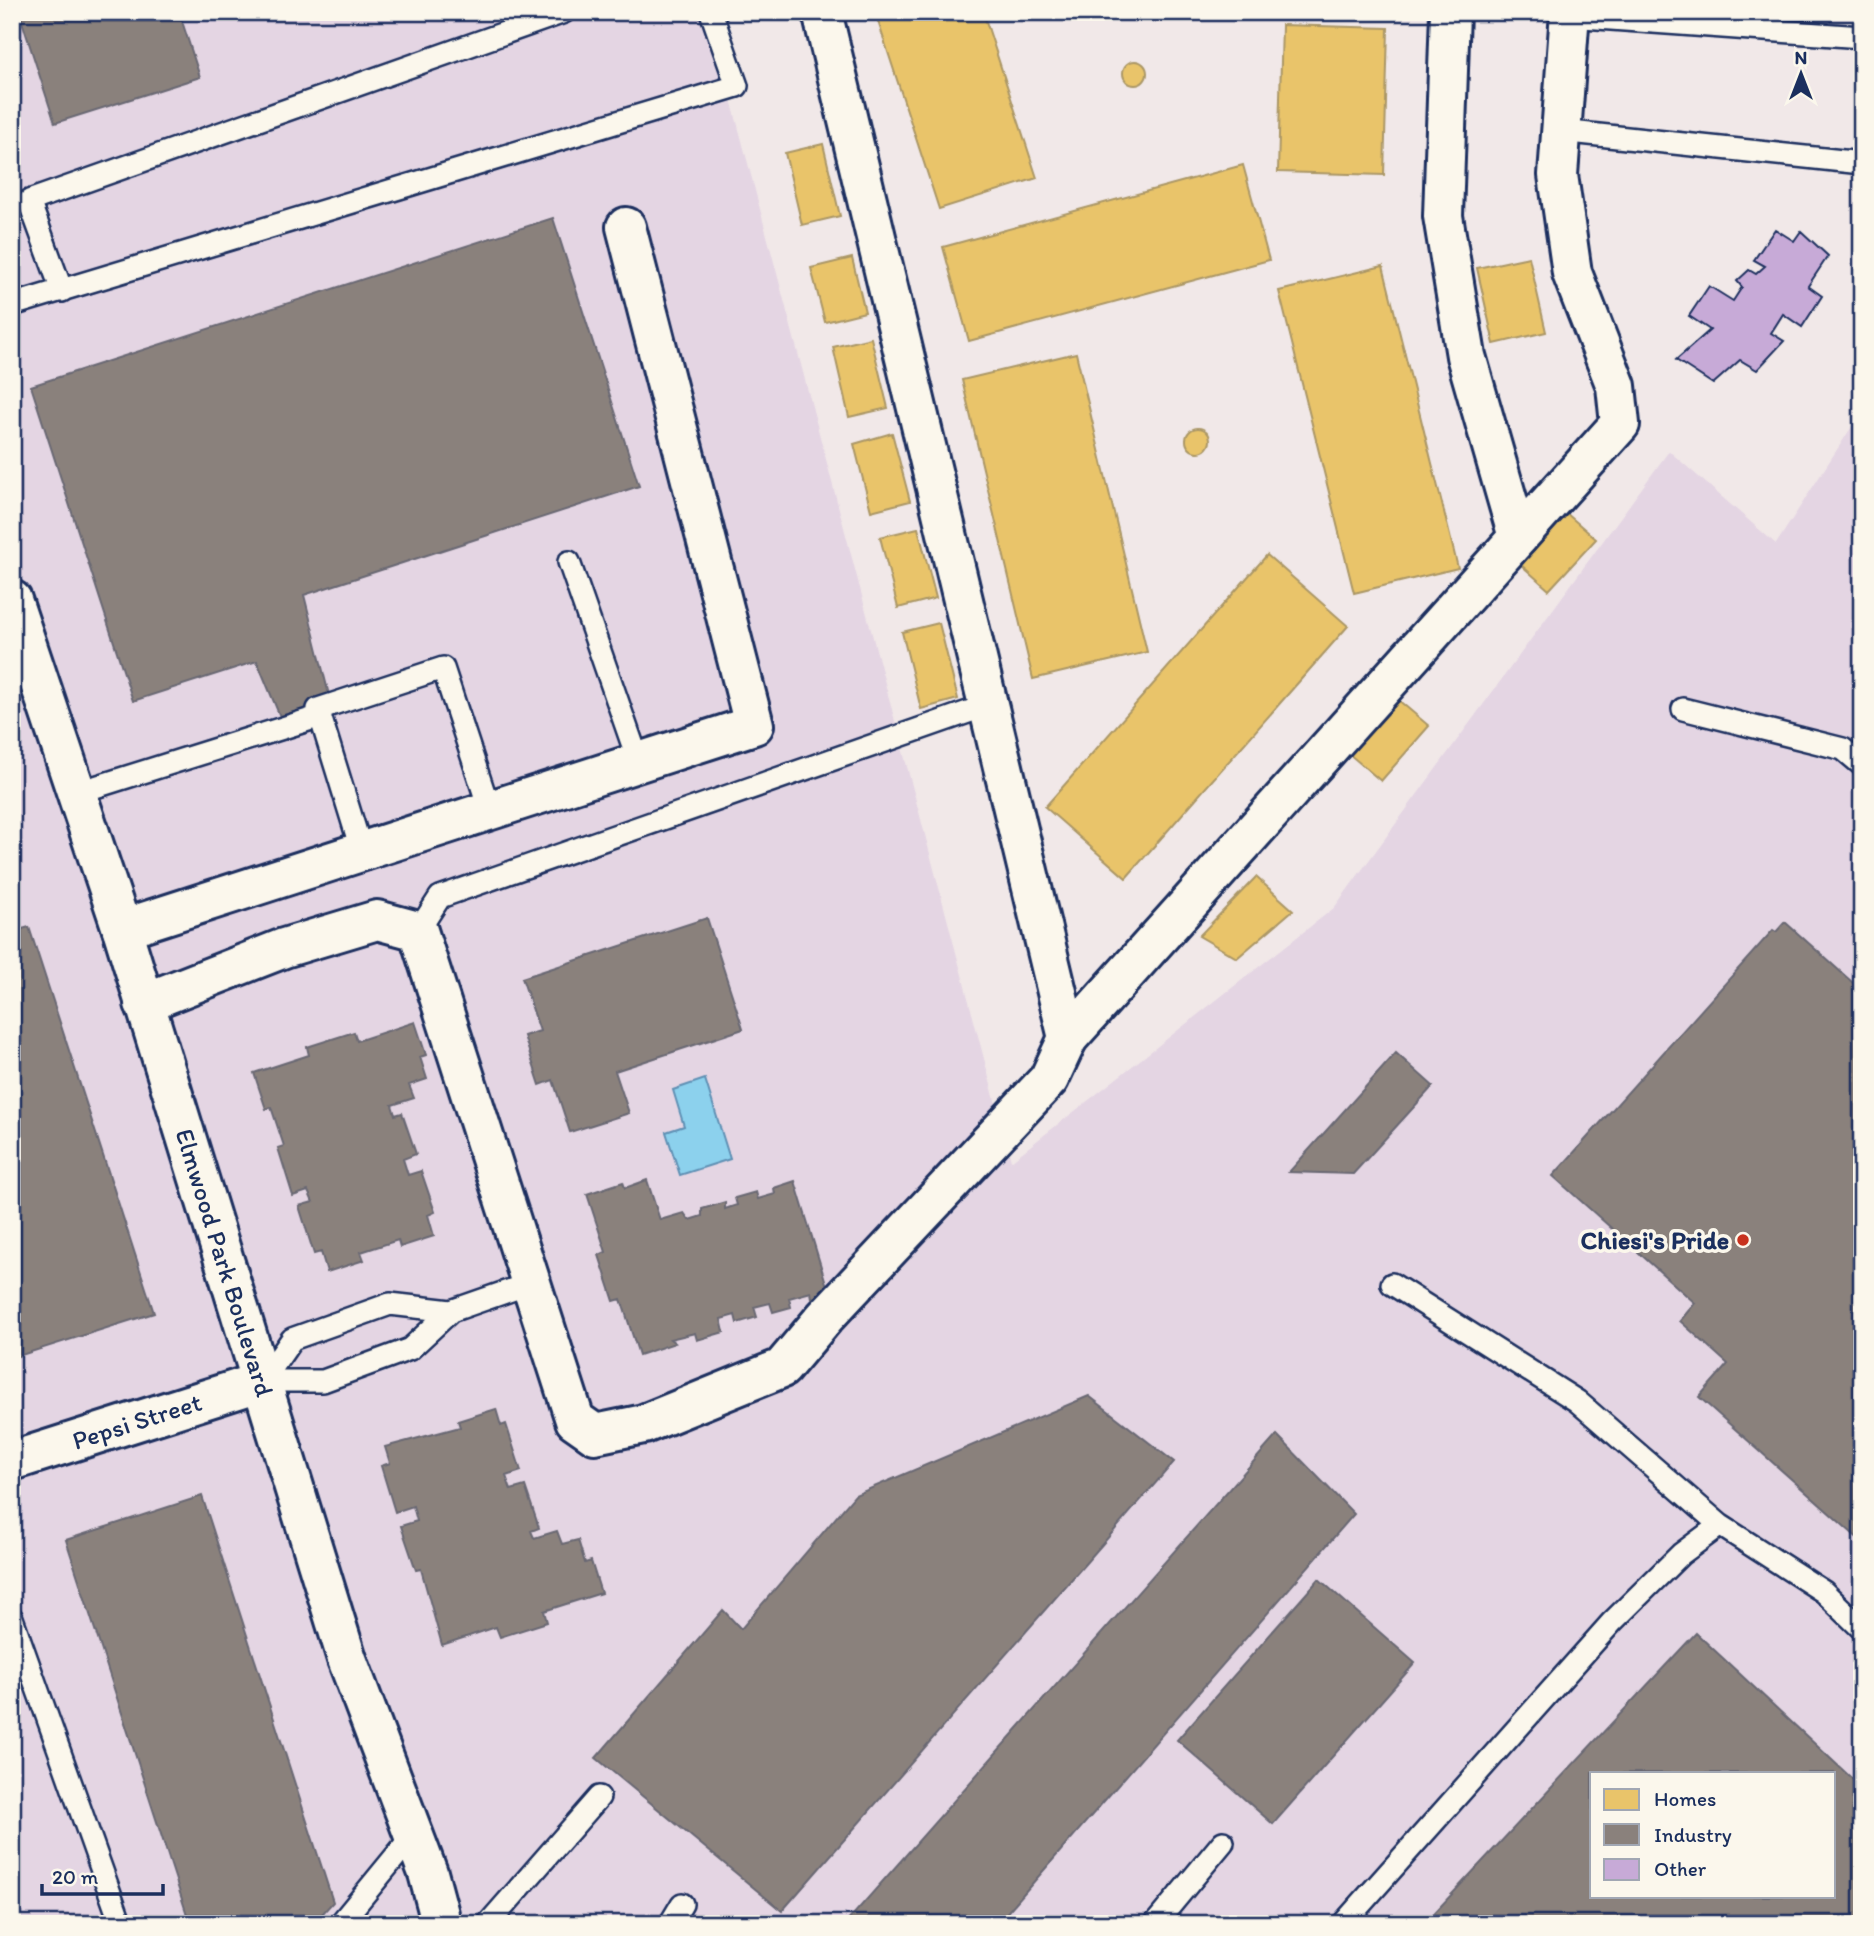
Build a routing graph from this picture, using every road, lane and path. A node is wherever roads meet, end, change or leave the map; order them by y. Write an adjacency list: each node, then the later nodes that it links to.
1 (564, 12): 10 (lane)
2 (710, 12): 10 (lane)
3 (822, 12): 15 (street)
4 (1450, 12): 12 (street)
5 (1570, 14): 6 (lane); 7 (street)
6 (1862, 37)
7 (1561, 131): 8 (lane); 12 (street)
8 (1862, 163)
9 (626, 227): 18 (street)
10 (62, 291): 11 (lane)
11 (12, 305)
12 (1518, 537): 26 (street)
13 (569, 562): 18 (lane)
14 (12, 600): 20 (street, Elmwood Park Boulevard)
15 (988, 705): 24 (lane); 26 (street)
16 (1683, 709): 19 (lane)
17 (321, 716): 20 (lane); 21 (lane); 22 (lane)
18 (639, 763): 21 (street)
19 (1862, 765)
20 (76, 793): 23 (street, Elmwood Park Boulevard)
21 (490, 811): 22 (street)
22 (362, 852): 23 (street)
23 (122, 929): 25 (street, Elmwood Park Boulevard)
24 (418, 931): 25 (street); 27 (street)
25 (144, 1003): 30 (street, Elmwood Park Boulevard)
26 (1068, 1038): 27 (street)
27 (531, 1283): 29 (lane)
28 (1392, 1284): 32 (lane)
29 (451, 1311): 30 (lane); 30 (lane)
30 (263, 1381): 31 (street, Pepsi Street); 36 (street, Elmwood Park Boulevard)
31 (12, 1461)
32 (1720, 1525): 34 (lane); 45 (lane)
33 (12, 1618): 40 (lane)
34 (1862, 1629)
35 (599, 1797): 42 (lane)
36 (413, 1835): 39 (street, Elmwood Park Boulevard); 41 (lane)
37 (1223, 1842): 44 (lane)
38 (681, 1904): 43 (lane)
39 (438, 1921)
40 (121, 1924)
41 (340, 1924)
42 (488, 1924)
43 (670, 1924)
44 (1155, 1924)
45 (1343, 1924)

